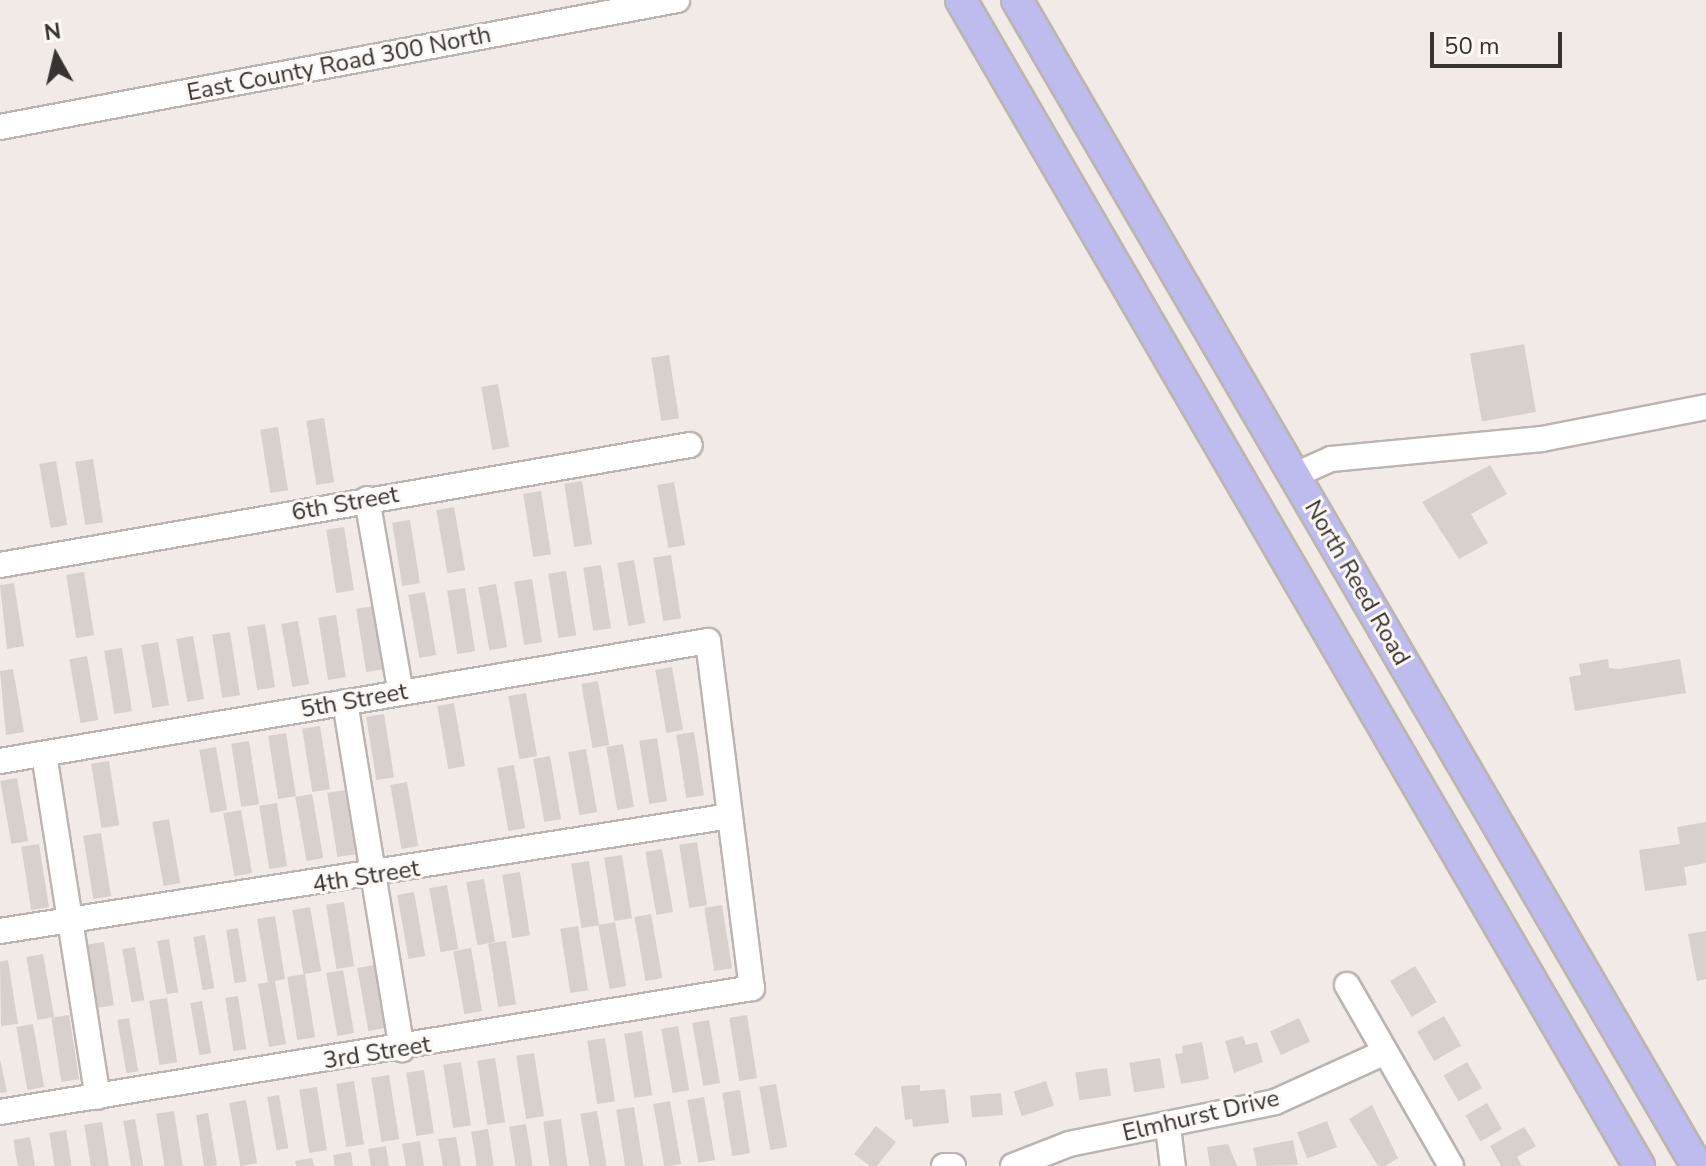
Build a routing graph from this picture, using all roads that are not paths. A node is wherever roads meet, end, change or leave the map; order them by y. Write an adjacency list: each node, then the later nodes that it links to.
1 (677, 0): 4 (street, East County Road 300 North)
2 (961, 0): 29 (main road, North Reed Road)
3 (1017, 0): 7 (main road, North Reed Road)
4 (0, 127)
5 (1706, 407): 7 (street)
6 (690, 445): 8 (street, 6th Street)
7 (1295, 475): 30 (main road, North Reed Road)
8 (367, 499): 9 (street, 6th Street); 10 (street)
9 (0, 565)
10 (401, 693): 11 (street, 5th Street); 14 (street, 5th Street)
11 (345, 702): 12 (street, 5th Street); 15 (street)
12 (44, 754): 13 (street, 5th Street); 16 (street)
13 (0, 761)
14 (730, 816): 15 (street, 4th Street); 19 (street, 3rd Street)
15 (375, 876): 16 (street, 4th Street); 19 (street)
16 (73, 920): 17 (street, 4th Street); 21 (street)
17 (0, 931)
18 (1347, 985): 20 (street)
19 (402, 1049): 21 (street, 3rd Street)
20 (1385, 1052): 23 (street, Elmhurst Drive); 28 (street)
21 (98, 1097): 22 (street, 3rd Street)
22 (0, 1112)
23 (1168, 1127): 26 (street, Elmhurst Drive); 27 (street)
24 (944, 1166): 25 (street)
25 (953, 1166)
26 (1013, 1166)
27 (1173, 1166)
28 (1451, 1166)
29 (1639, 1166)
30 (1697, 1166)

